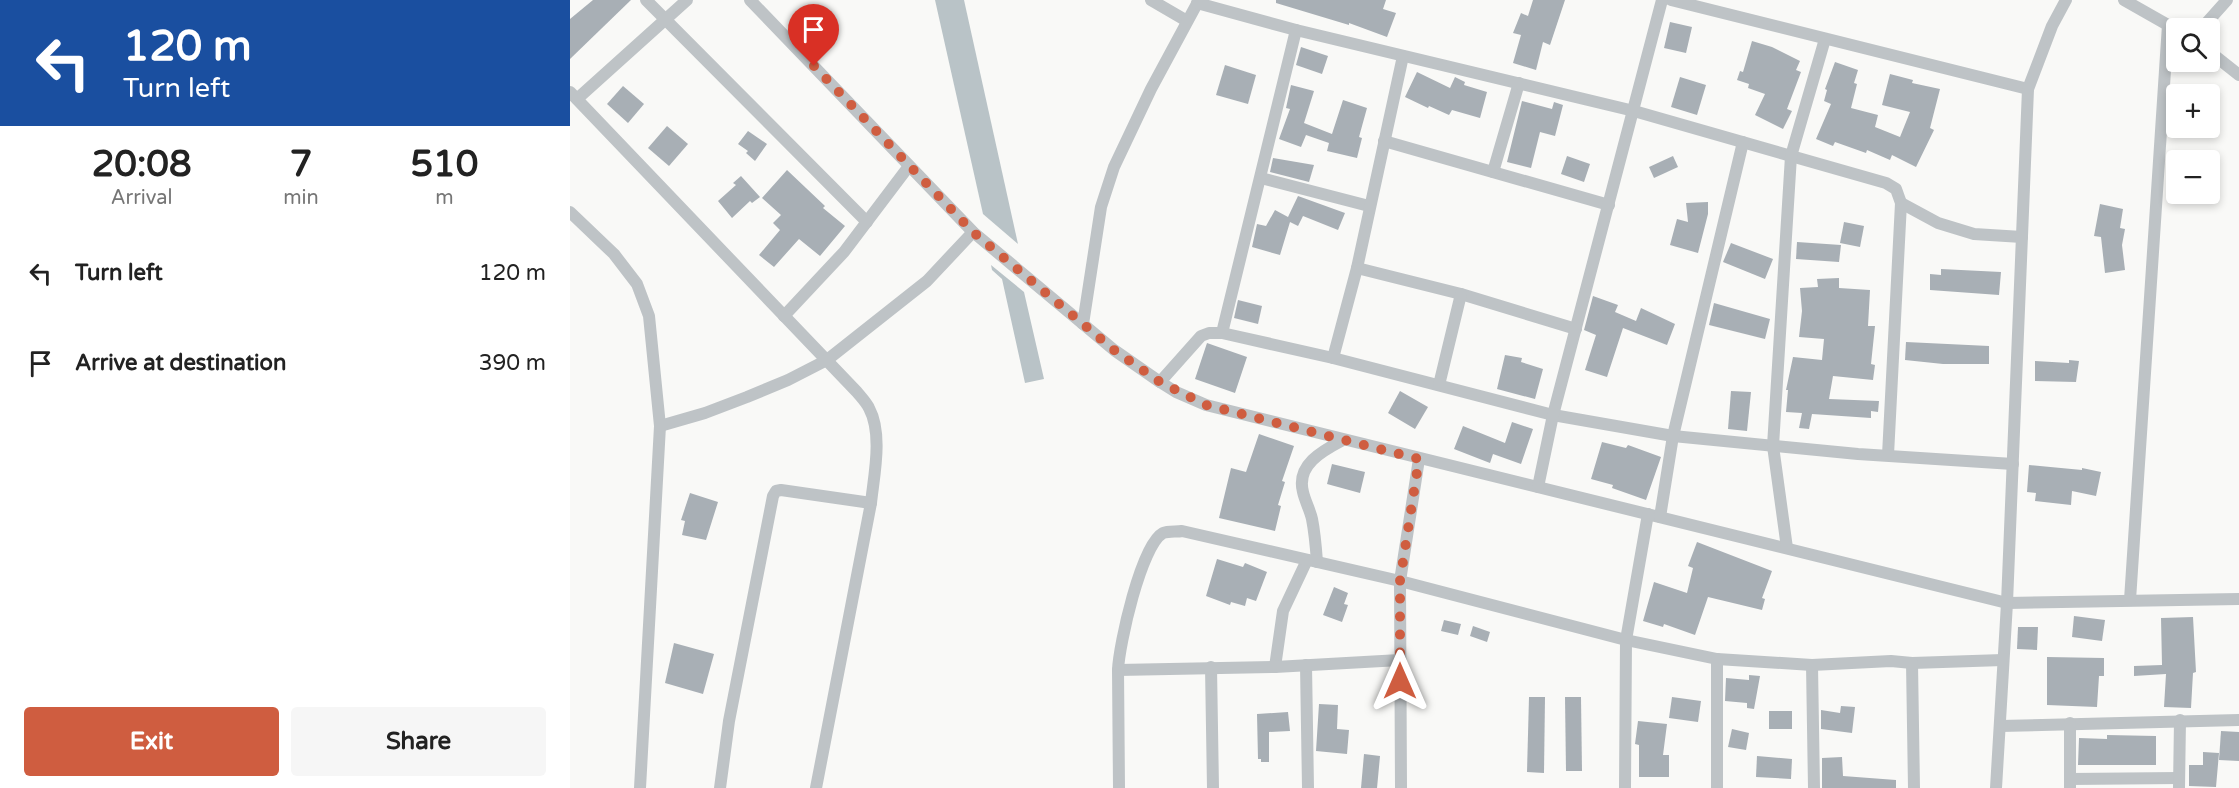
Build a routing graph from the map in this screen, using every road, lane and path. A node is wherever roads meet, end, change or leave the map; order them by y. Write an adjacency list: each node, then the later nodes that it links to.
1 (646, 0): 12 (street)
2 (687, 0): 12 (street)
3 (750, 0): 28 (street)
4 (1151, 0): 13 (street)
5 (1662, 0): 24 (street)
6 (1671, 0): 16 (street)
7 (2066, 0): 22 (street)
8 (2124, 0): 14 (street)
9 (2227, 0): 11 (street)
10 (1198, 1): 13 (street); 15 (street)
11 (2211, 18)
12 (665, 20): 23 (street); 35 (street)
13 (1187, 21): 41 (street)
14 (2166, 23)
15 (1296, 30): 17 (street); 30 (street)
16 (1826, 39): 22 (street); 27 (street)
17 (1403, 56): 21 (street); 25 (street)
18 (2220, 60): 20 (street)
19 (2170, 72): 63 (street)
20 (2239, 75)
21 (1519, 83): 24 (street); 29 (street)
22 (2028, 89): 37 (street)
23 (573, 96): 40 (street)
24 (1634, 111): 26 (street); 32 (street)
25 (1384, 141): 29 (street); 33 (street)
26 (1743, 142): 27 (street); 50 (street)
27 (1791, 156): 31 (street); 52 (street)
28 (909, 166): 35 (street); 36 (street)
29 (1493, 172): 32 (street)
30 (1261, 178): 33 (street); 43 (street)
31 (1901, 203): 37 (street); 53 (street)
32 (1609, 205): 42 (street)
33 (1369, 206): 38 (street)
34 (570, 212): 49 (street)
35 (867, 222): 40 (street)
36 (973, 232): 41 (street); 45 (street)
37 (2022, 237): 55 (street)
38 (1357, 268): 39 (street); 44 (street)
39 (1461, 294): 42 (street); 47 (street)
40 (784, 316): 45 (street)
41 (1083, 324): 46 (street)
42 (1576, 329): 48 (street)
43 (1222, 333): 44 (street); 46 (street)
44 (1333, 358): 47 (street)
45 (827, 360): 49 (street); 57 (street)
46 (1160, 382): 51 (street)
47 (1439, 386): 48 (street)
48 (1552, 415): 50 (street); 56 (street)
49 (660, 426): 81 (street)
50 (1673, 436): 52 (street); 58 (street)
51 (1342, 440): 54 (street); 60 (street)
52 (1773, 446): 53 (street); 59 (street)
53 (1888, 455): 55 (street)
54 (1419, 459): 56 (street); 61 (street)
55 (2013, 464): 64 (street)
56 (1538, 487): 58 (street)
57 (871, 503): 82 (street); 83 (street)
58 (1654, 516): 59 (street); 65 (street)
59 (1787, 548): 64 (street)
60 (1312, 561): 61 (street); 73 (street); 74 (street)
61 (1400, 581): 65 (street); 67 (street)
62 (2239, 599): 63 (street)
63 (2130, 600): 64 (street)
64 (2007, 603): 68 (street)
65 (1626, 640): 66 (street); 88 (street)
66 (1717, 659): 71 (street); 89 (street)
67 (1400, 660): 70 (street); 87 (street)
68 (2003, 660): 69 (street); 78 (street)
69 (1912, 663): 71 (street); 91 (street)
70 (1306, 665): 73 (street); 86 (street)
71 (1812, 665): 90 (street)
72 (1211, 667): 73 (street); 74 (street); 85 (street)
73 (1275, 667)
74 (1118, 670): 84 (street)
75 (2180, 720): 76 (street); 77 (street); 79 (street)
76 (2239, 720)
77 (2070, 723): 78 (street); 80 (street)
78 (2000, 726): 92 (street)
79 (2179, 783): 80 (street)
80 (2070, 784)
81 (640, 788)
82 (720, 788)
83 (816, 788)
84 (1119, 788)
85 (1213, 788)
86 (1308, 788)
87 (1401, 788)
88 (1625, 788)
89 (1717, 788)
90 (1814, 788)
91 (1914, 788)
92 (1996, 788)

